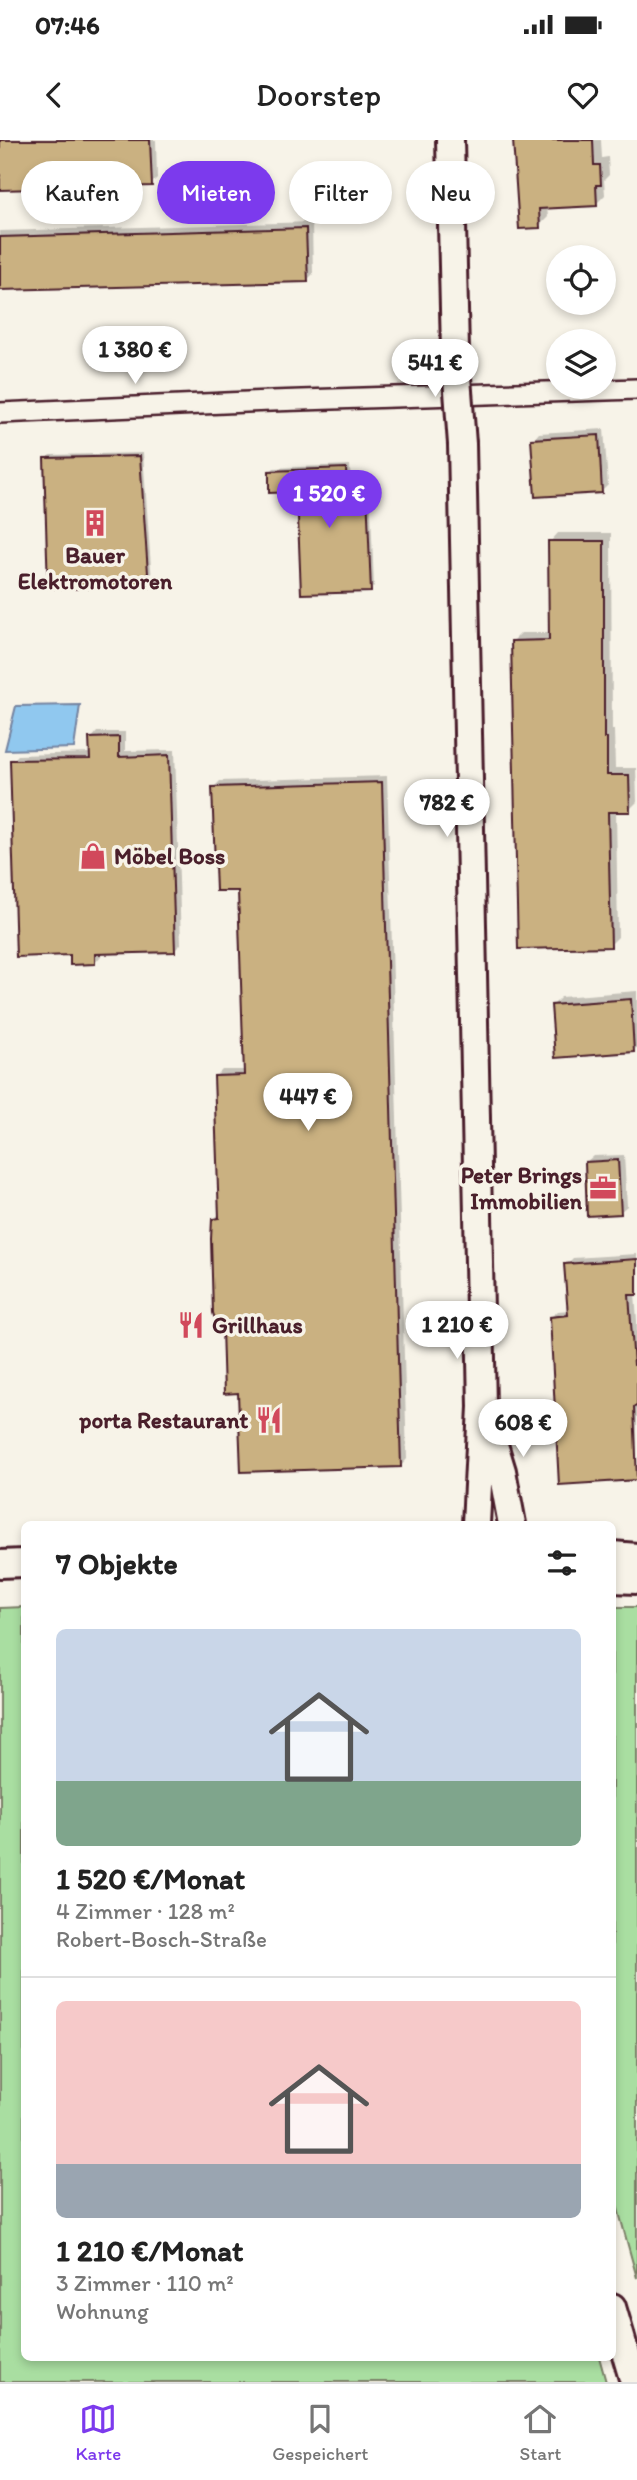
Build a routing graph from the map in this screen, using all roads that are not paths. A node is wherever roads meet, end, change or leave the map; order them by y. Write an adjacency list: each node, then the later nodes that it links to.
1 (450, 140): 4 (main road, bridge)
2 (637, 389): 3 (street)
3 (0, 412)
4 (482, 1406): 5 (main road); 6 (main road)
5 (476, 1521)
6 (511, 1521)
7 (616, 1555): 8 (main road)
8 (637, 1557)
9 (21, 1563): 10 (main road)
10 (0, 1564)
11 (616, 1579): 12 (main road)
12 (637, 1580)
13 (616, 2320): 14 (main road)
14 (634, 2382)

